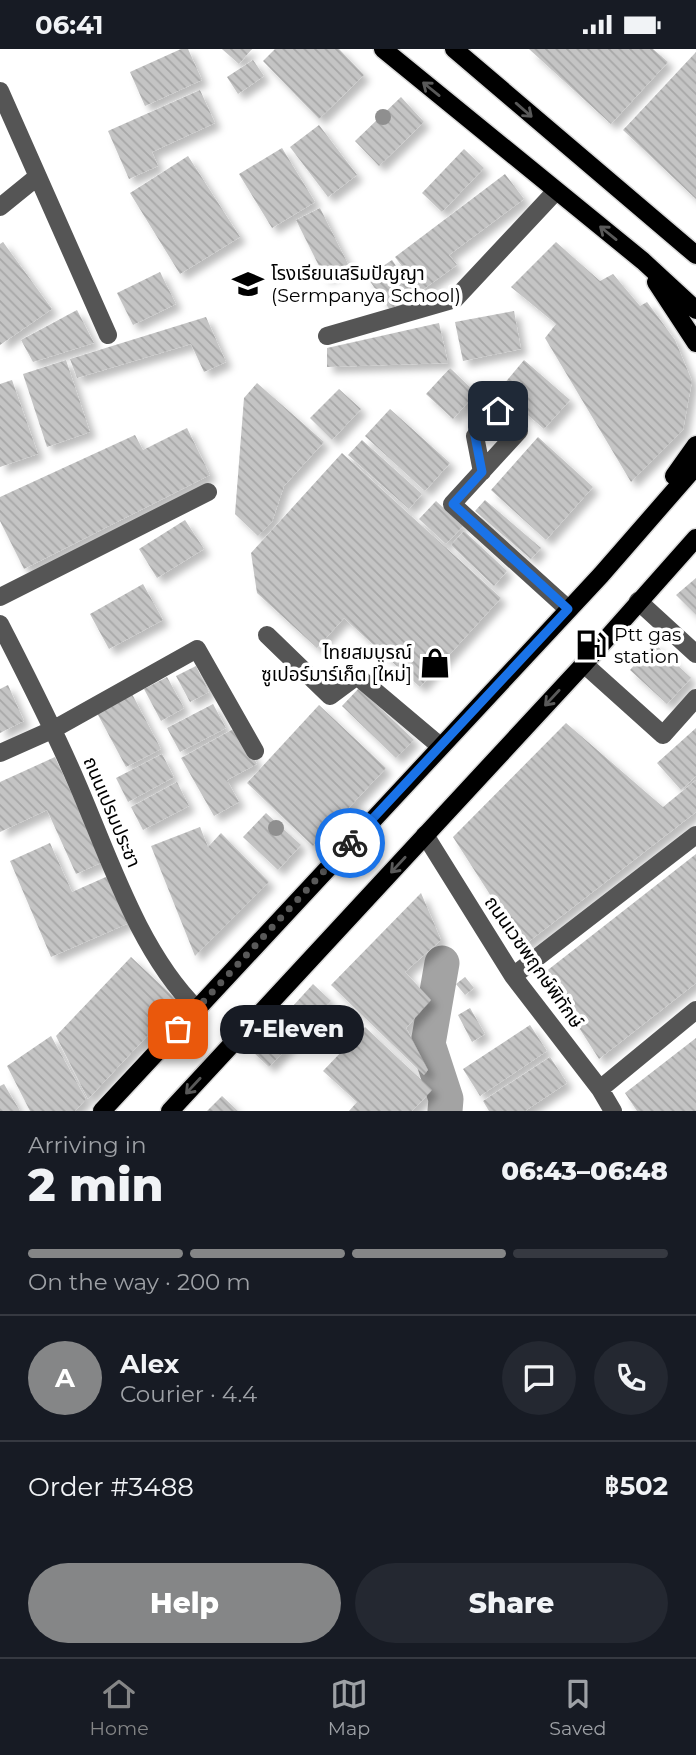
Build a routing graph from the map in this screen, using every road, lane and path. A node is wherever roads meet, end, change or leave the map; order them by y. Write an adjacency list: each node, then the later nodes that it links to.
1 (383, 49): 5 (main road, one-way to 1)
2 (454, 49): 7 (main road, one-way to 7)
3 (0, 92): 4 (street)
4 (37, 177): 6 (street); 10 (street)
5 (556, 191): 8 (main road, one-way to 5); 11 (street)
6 (0, 207)
7 (696, 255)
8 (643, 261): 9 (main road); 12 (main road)
9 (696, 310)
10 (108, 335)
11 (327, 336)
12 (696, 343)
13 (696, 445): 18 (main road)
14 (696, 466): 18 (main road)
15 (482, 472): 21 (street)
16 (208, 492): 19 (street)
17 (696, 538): 20 (main road)
18 (601, 575): 21 (main road)
19 (0, 597)
20 (638, 601): 24 (street); 25 (main road)
21 (568, 609): 28 (main road)
22 (0, 624): 27 (street, ถนนเปรมประชา)
23 (267, 635): 28 (street)
24 (696, 654)
25 (584, 664): 26 (street); 31 (main road, one-way to 31)
26 (696, 698)
27 (54, 729): 29 (street); 30 (street); 34 (street, ถนนเปรมประชา)
28 (440, 746): 34 (main road)
29 (255, 751)
30 (0, 753)
31 (425, 835): 33 (street, ถนนเวชพฤกษ์พิทักษ์); 38 (main road, one-way to 38)
32 (696, 835): 33 (street)
33 (513, 976): 36 (street, ถนนเวชพฤกษ์พิทักษ์)
34 (197, 1009): 37 (main road)
35 (696, 1010): 36 (street)
36 (600, 1089): 39 (street, ถนนเวชพฤกษ์พิทักษ์)
37 (102, 1111)
38 (170, 1111)
39 (613, 1111)

